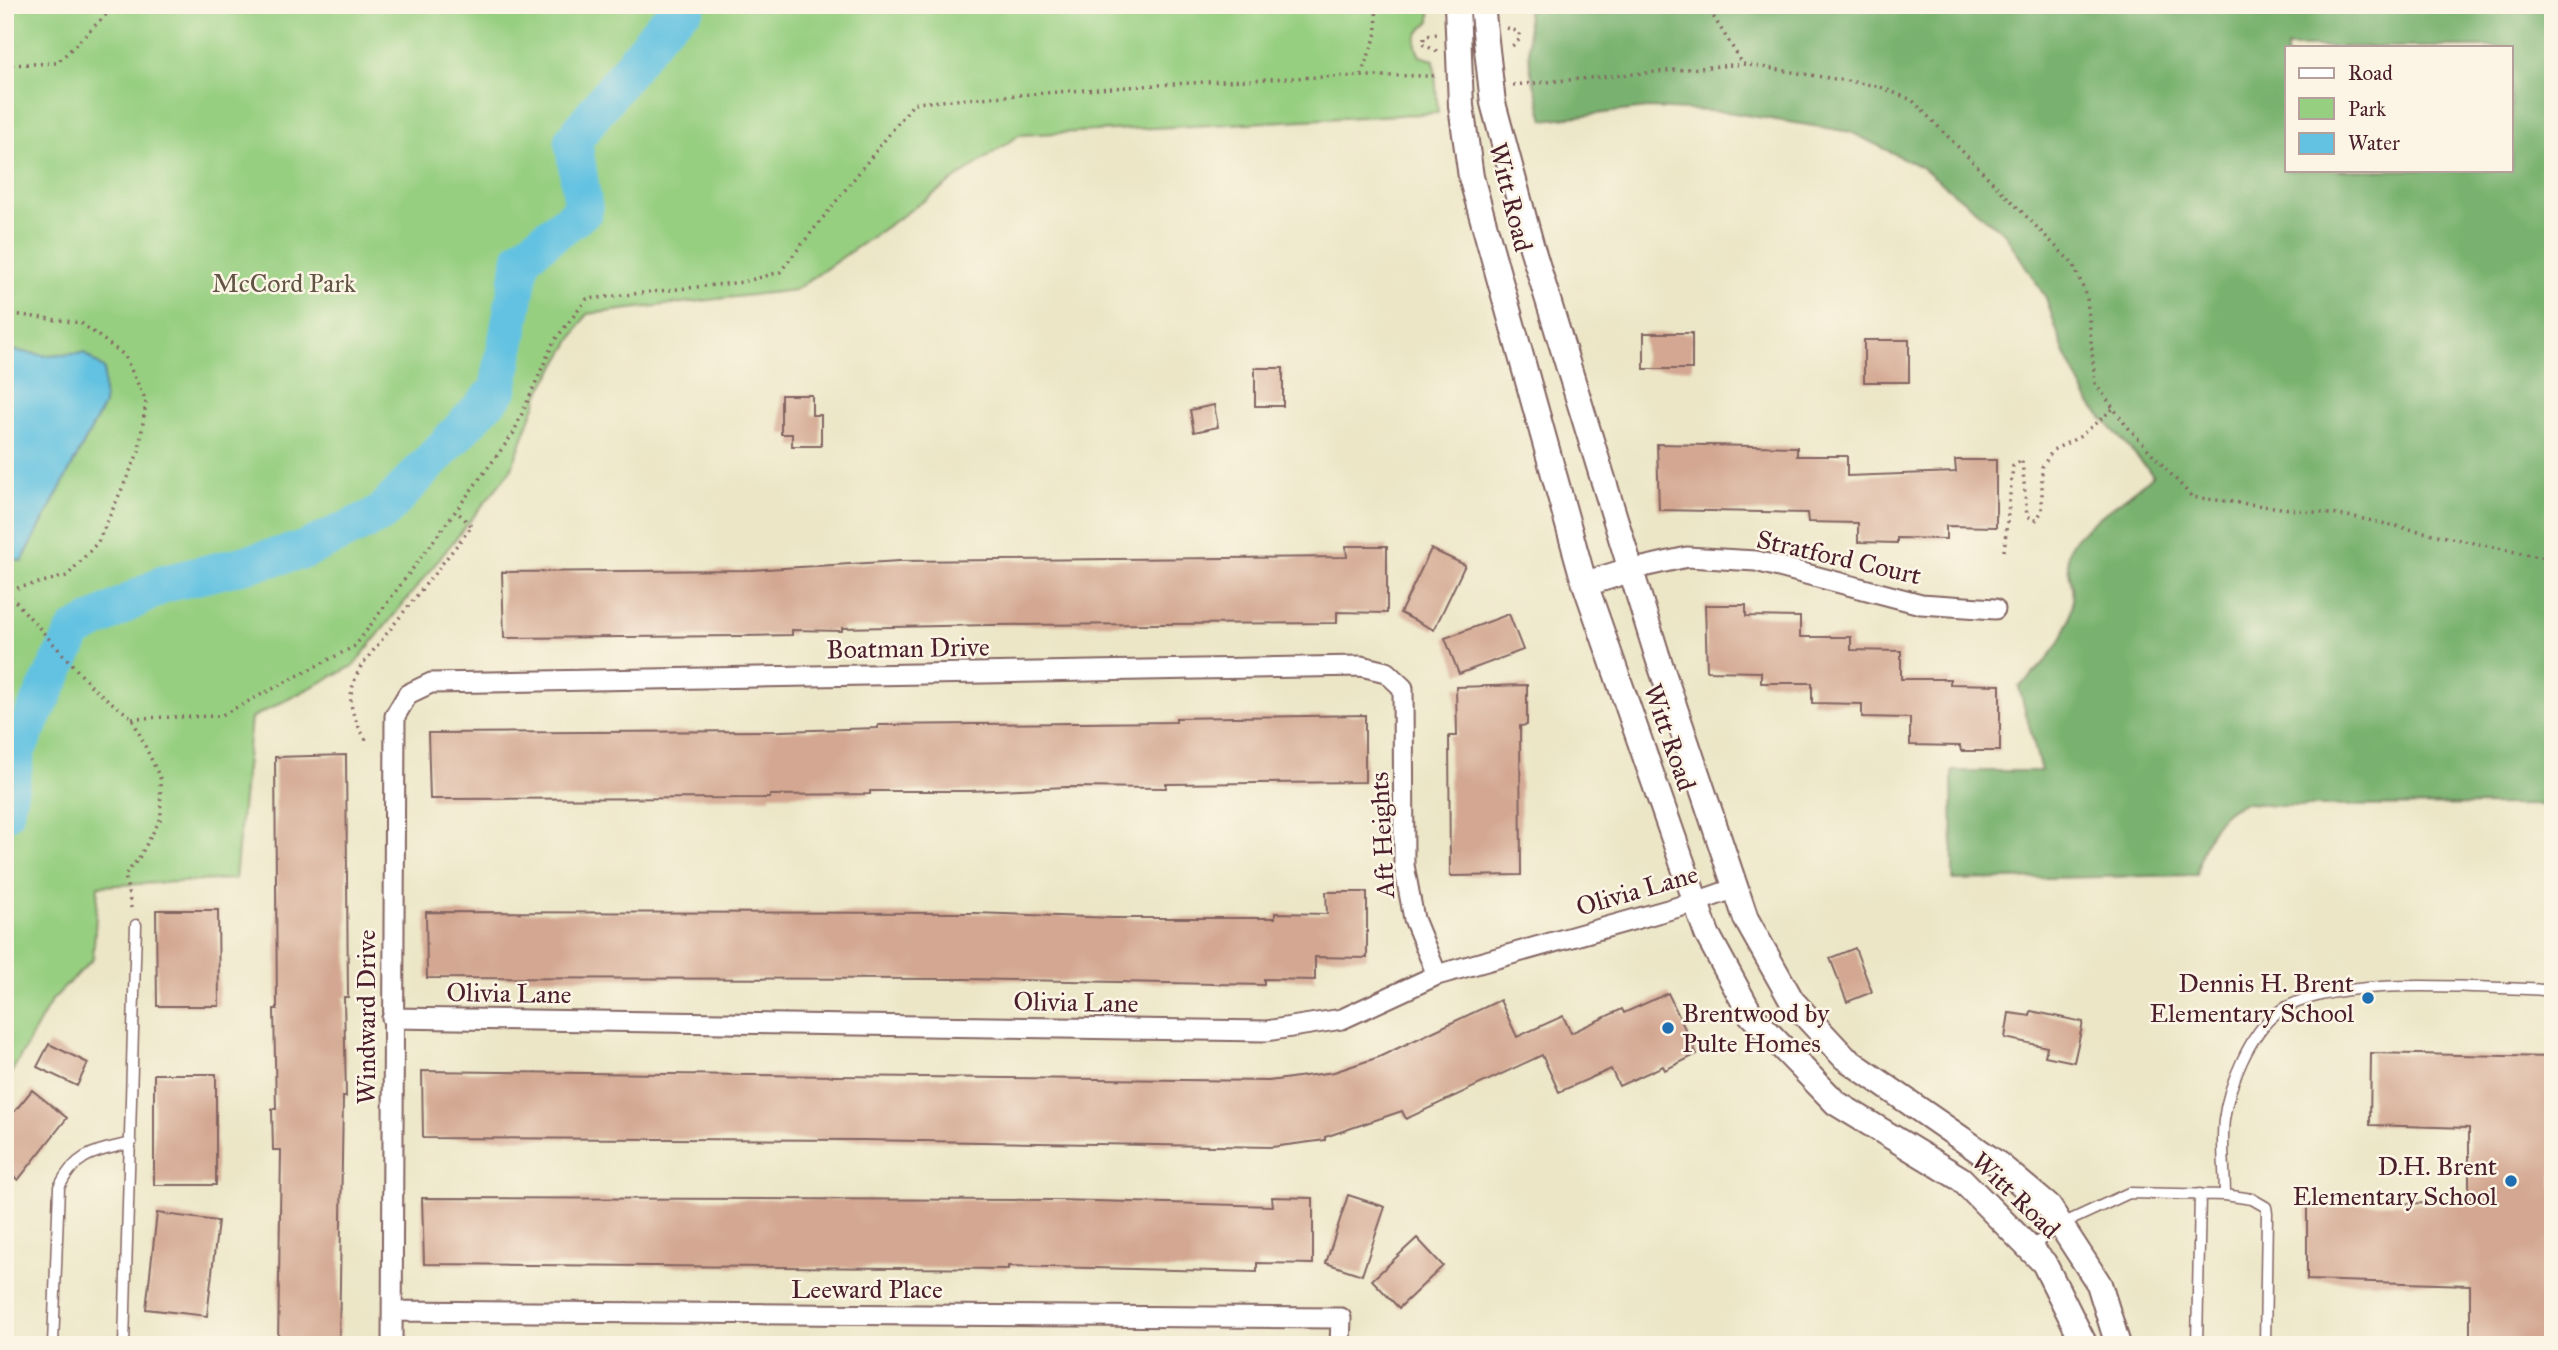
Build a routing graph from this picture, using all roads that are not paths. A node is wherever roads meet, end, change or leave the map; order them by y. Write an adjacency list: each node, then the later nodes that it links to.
1 (1457, 5): 4 (street, Witt Road)
2 (1482, 5): 3 (street, Witt Road)
3 (1630, 570): 4 (street); 5 (street, Stratford Court); 8 (street, Witt Road)
4 (1585, 584): 9 (street, Witt Road)
5 (1994, 609)
6 (1403, 688): 7 (street, Boatman Drive); 11 (street, Aft Heights)
7 (408, 694): 13 (street, Windward Drive)
8 (1736, 888): 9 (street, Olivia Lane); 14 (street, Witt Road)
9 (1696, 902): 11 (street, Olivia Lane); 16 (street, Witt Road)
10 (136, 925): 15 (lane)
11 (1437, 975): 13 (street, Olivia Lane)
12 (2553, 990): 18 (lane)
13 (392, 1018): 21 (street, Windward Drive)
14 (1932, 1118): 16 (street); 19 (street, Witt Road)
15 (131, 1143): 22 (lane); 23 (lane)
16 (1910, 1148): 20 (street, Witt Road)
17 (2200, 1194): 18 (lane); 19 (lane); 28 (lane)
18 (2225, 1195): 29 (lane)
19 (2060, 1225): 20 (lane); 27 (street, Witt Road)
20 (2029, 1248): 26 (street, Witt Road)
21 (393, 1311): 24 (street, Windward Drive); 25 (street, Leeward Place)
22 (53, 1345)
23 (124, 1345)
24 (392, 1345)
25 (1340, 1345)
26 (2085, 1345)
27 (2118, 1345)
28 (2197, 1345)
29 (2265, 1345)

